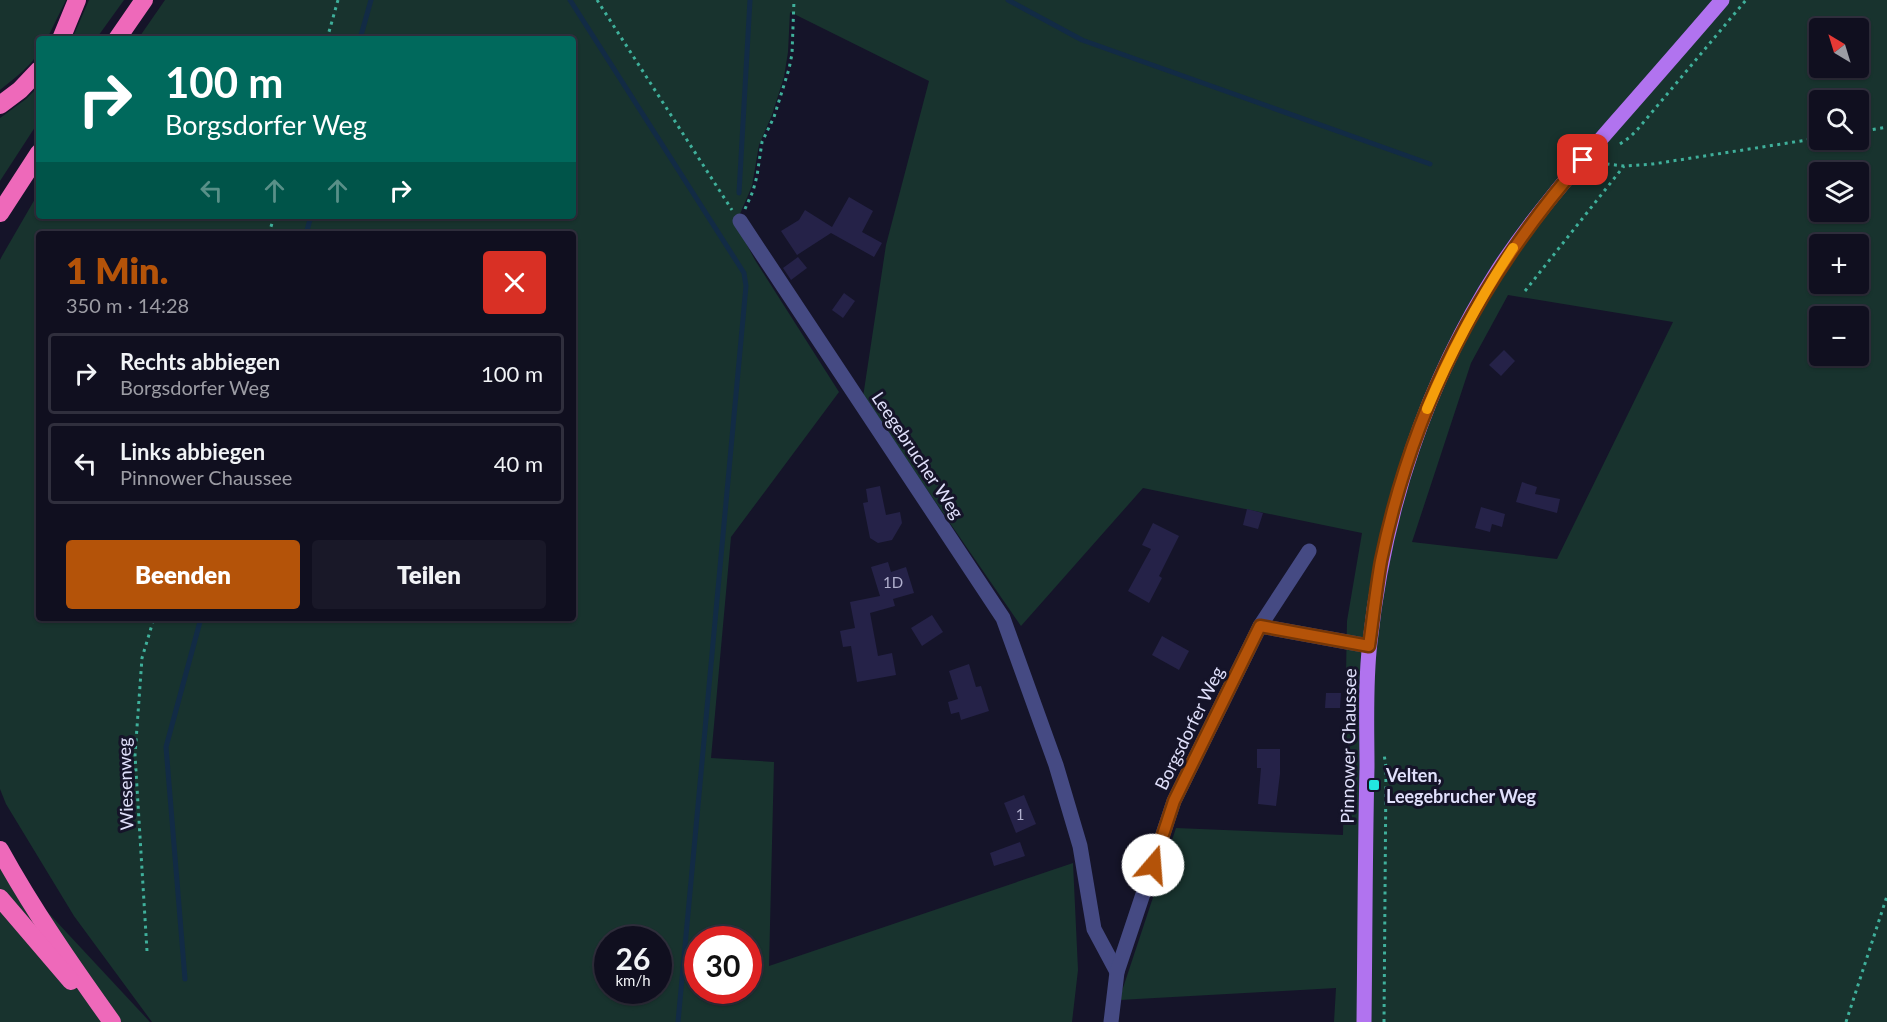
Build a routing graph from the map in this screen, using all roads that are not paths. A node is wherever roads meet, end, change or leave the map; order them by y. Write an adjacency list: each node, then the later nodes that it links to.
1 (77, 0): 4 (highway)
2 (144, 0): 5 (highway)
3 (1722, 0): 13 (main road, Pinnower Chaussee)
4 (62, 36)
5 (119, 36)
6 (36, 73): 7 (highway)
7 (0, 105)
8 (36, 158): 9 (highway)
9 (0, 213)
10 (740, 221): 16 (street, Leegebrucher Weg)
11 (1309, 551): 12 (street, Borgsdorfer Weg)
12 (1260, 626): 13 (street); 16 (street, Borgsdorfer Weg)
13 (1369, 646): 19 (main road, Pinnower Chaussee)
14 (0, 850): 17 (highway)
15 (0, 898): 17 (highway)
16 (1117, 972): 18 (street, Borgsdorfer Weg)
17 (111, 1022)
18 (1111, 1022)
19 (1364, 1022)

